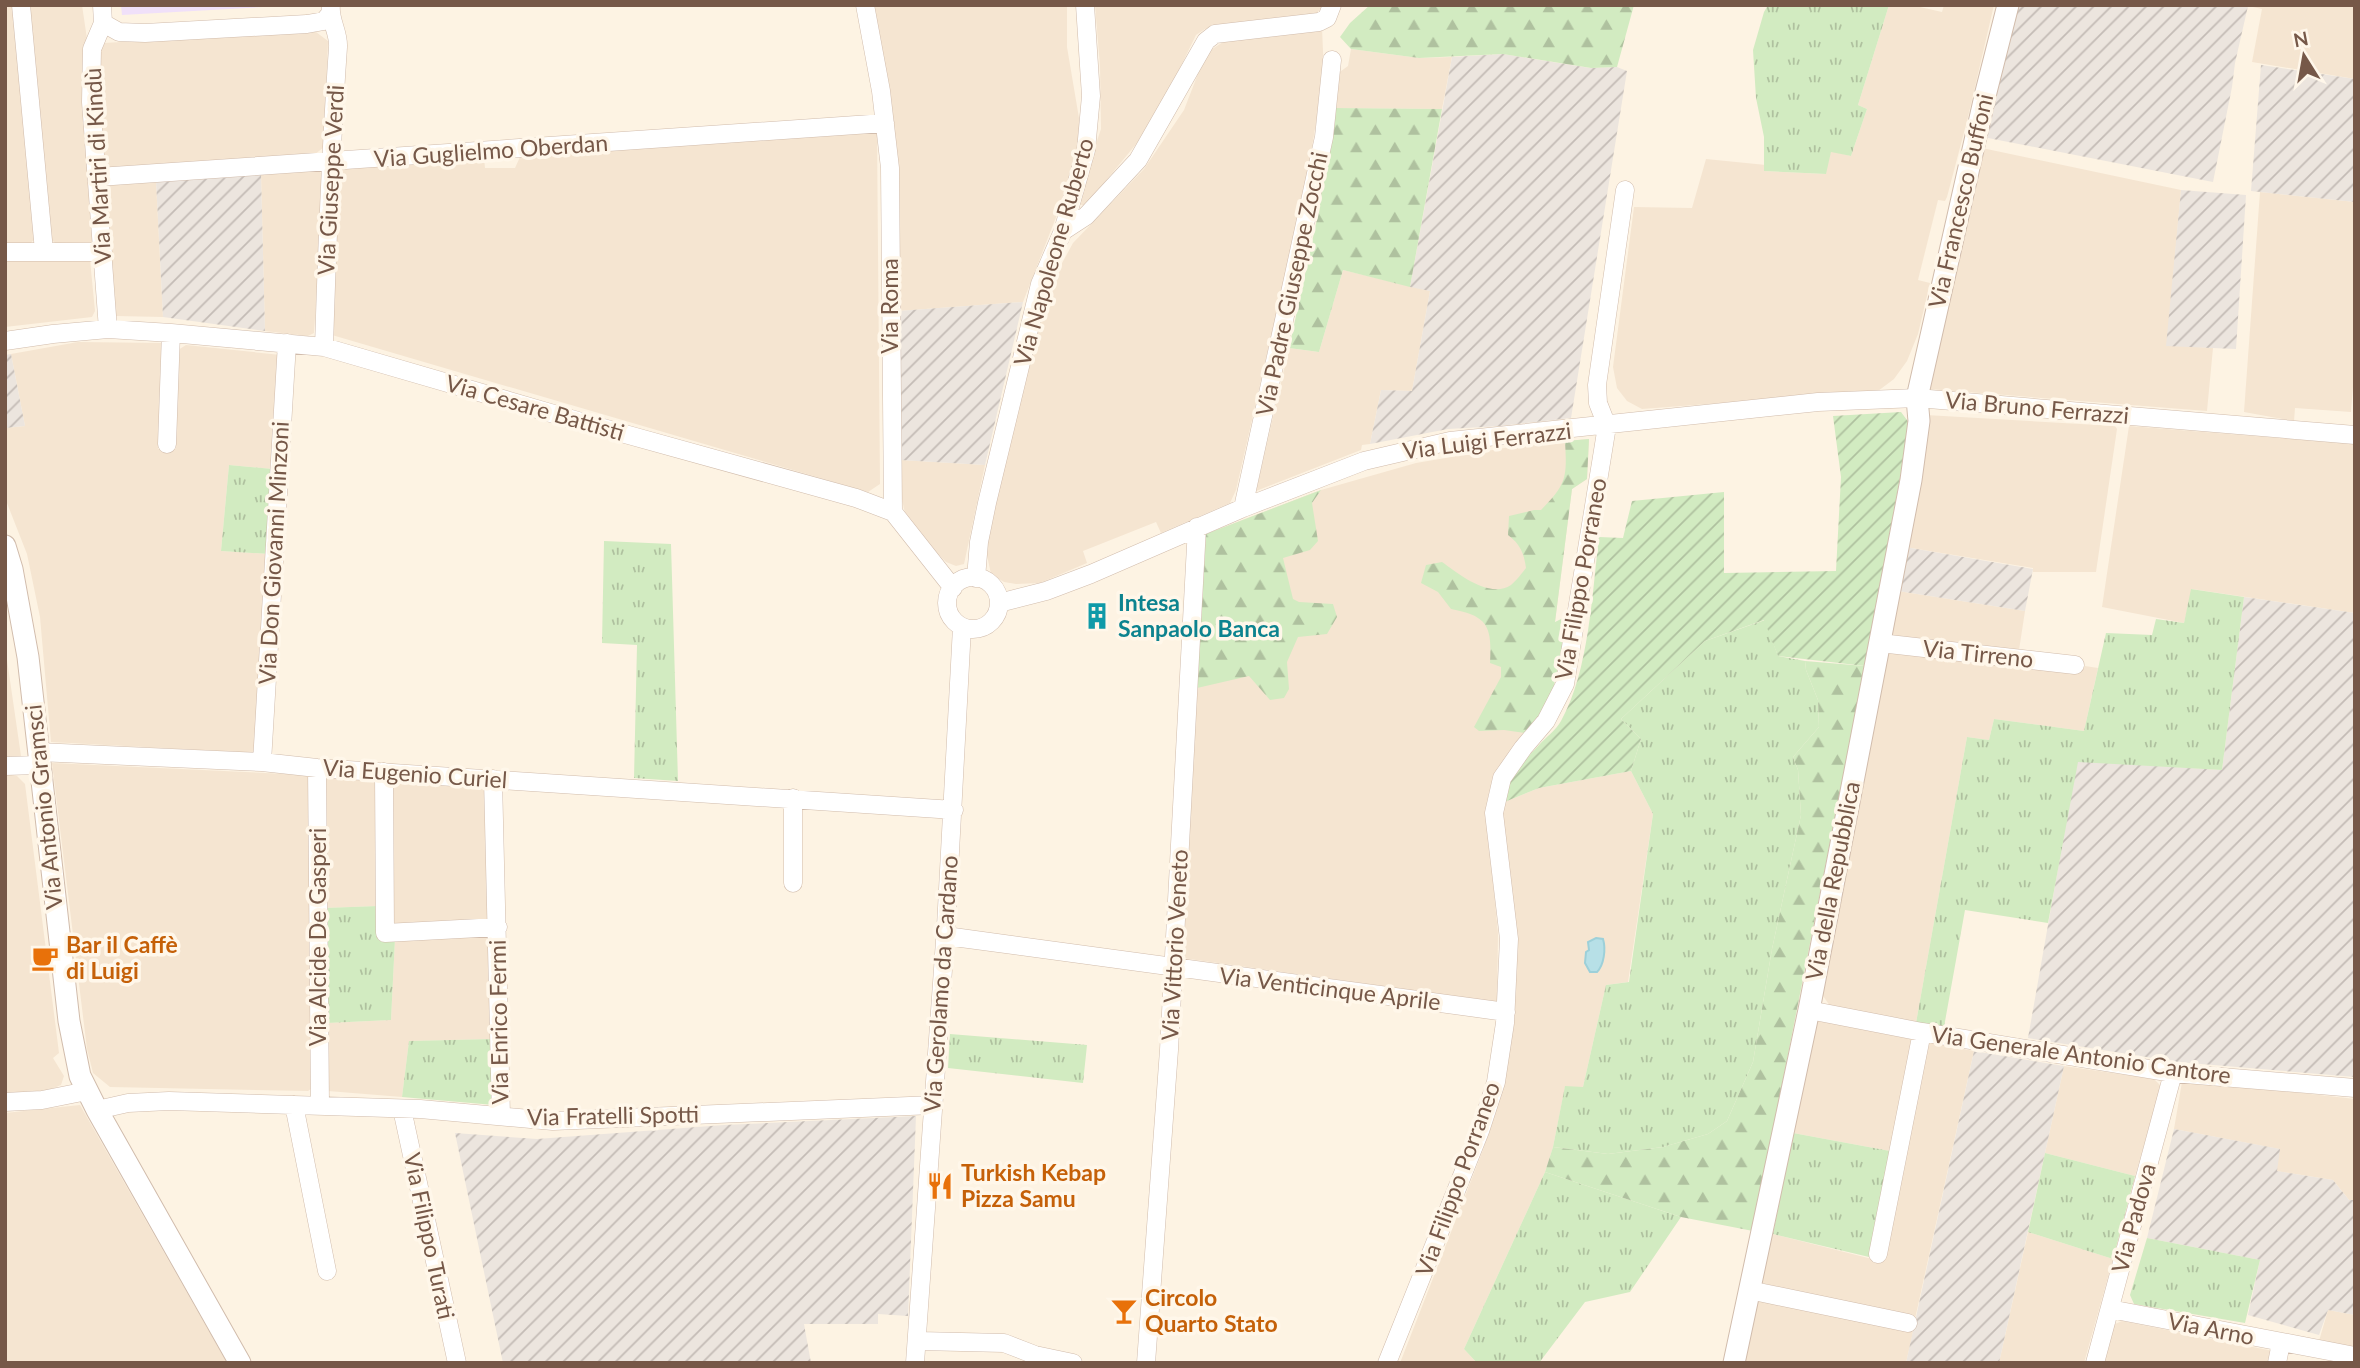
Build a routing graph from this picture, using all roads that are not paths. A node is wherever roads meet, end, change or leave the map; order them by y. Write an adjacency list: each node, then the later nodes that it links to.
1 (21, 5): 14 (street)
2 (865, 5): 9 (street, Via Roma)
3 (1085, 5): 13 (street, Via Napoleone Ruberto)
4 (1332, 5): 13 (street)
5 (2008, 5): 22 (street, Via Francesco Buffoni)
6 (331, 10): 7 (street, Via Giuseppe Verdi); 10 (street, Via Giuseppe Verdi)
7 (102, 14): 11 (street, Via Martiri di Kindù)
8 (1332, 60): 26 (street, Via Padre Giuseppe Zocchi)
9 (885, 123): 10 (street, Via Guglielmo Oberdan); 27 (street, Via Roma)
10 (330, 162): 11 (street, Via Guglielmo Oberdan); 21 (street, Via Giuseppe Verdi)
11 (98, 177): 16 (street, Via Martiri di Kindù)
12 (1625, 190): 23 (street)
13 (1063, 231): 30 (street, Via Napoleone Ruberto)
14 (44, 251): 15 (street); 16 (street)
15 (5, 252)
16 (103, 252): 17 (street, Via Martiri di Kindù)
17 (108, 330): 18 (street, Via Cesare Battisti); 19 (street, Via Cesare Battisti)
18 (171, 333): 20 (street, Via Cesare Battisti); 25 (street)
19 (5, 341)
20 (287, 343): 21 (street, Via Cesare Battisti); 37 (street, Via Don Giovanni Minzoni)
21 (324, 347): 27 (street, Via Cesare Battisti)
22 (1917, 398): 23 (street, Via Luigi Ferrazzi); 24 (street, Via Bruno Ferrazzi); 34 (street, Via della Repubblica)
23 (1607, 426): 26 (street, Via Luigi Ferrazzi); 49 (street, Via Filippo Porraneo)
24 (2355, 435)
25 (167, 444)
26 (1243, 508): 28 (street, Via Luigi Ferrazzi)
27 (893, 512): 31 (street)
28 (1197, 527): 32 (street, Via Luigi Ferrazzi); 47 (street, Via Vittorio Veneto)
29 (5, 546): 36 (street, Via Antonio Gramsci)
30 (976, 578): 31 (street); 32 (street)
31 (953, 588): 33 (street)
32 (999, 603): 33 (street)
33 (962, 627): 43 (street, Via Gerolamo da Cardano)
34 (1880, 643): 35 (street, Via Tirreno); 48 (street, Via della Repubblica)
35 (2076, 665)
36 (39, 758): 37 (street, Via Eugenio Curiel); 38 (street, Via Eugenio Curiel); 53 (street, Via Antonio Gramsci)
37 (262, 762): 39 (street, Via Eugenio Curiel)
38 (5, 766)
39 (317, 768): 40 (street, Via Eugenio Curiel); 57 (street, Via Alcide De Gasperi)
40 (384, 772): 41 (street, Via Eugenio Curiel); 45 (street, Via Enrico Fermi)
41 (493, 779): 42 (street, Via Eugenio Curiel); 45 (street, Via Enrico Fermi)
42 (793, 798): 43 (street, Via Eugenio Curiel); 44 (street)
43 (954, 810): 46 (street, Via Gerolamo da Cardano)
44 (793, 883)
45 (498, 927): 59 (street, Via Enrico Fermi)
46 (946, 936): 47 (street, Via Venticinque Aprile); 56 (street, Via Gerolamo da Cardano)
47 (1173, 968): 49 (street, Via Venticinque Aprile); 72 (street, Via Vittorio Veneto)
48 (1808, 1010): 50 (street, Via Generale Antonio Cantore); 62 (street, Via della Repubblica)
49 (1506, 1012): 73 (street, Via Filippo Porraneo)
50 (1922, 1032): 51 (street, Via Generale Antonio Cantore); 60 (street)
51 (2173, 1073): 52 (street, Via Generale Antonio Cantore); 63 (street, Via Padova)
52 (2355, 1088)
53 (92, 1101): 54 (street, Via Fratelli Spotti); 55 (street, Via Fratelli Spotti); 68 (street, Via Antonio Gramsci)
54 (5, 1102)
55 (294, 1105): 57 (street, Via Fratelli Spotti); 61 (street)
56 (933, 1105): 59 (street, Via Fratelli Spotti); 65 (street, Via Gerolamo da Cardano)
57 (320, 1106): 58 (street, Via Fratelli Spotti)
58 (402, 1109): 59 (street, Via Fratelli Spotti); 69 (street, Via Filippo Turati)
59 (501, 1116)
60 (1878, 1254)
61 (327, 1271)
62 (1749, 1290): 64 (street); 74 (street, Via della Repubblica)
63 (2110, 1309): 66 (street, Via Arno); 75 (street, Via Padova)
64 (1908, 1323)
65 (919, 1341): 70 (street, Via Gerolamo da Cardano); 71 (street)
66 (2281, 1343): 67 (street, Via Arno); 76 (street)
67 (2355, 1356)
68 (240, 1363)
69 (457, 1363)
70 (915, 1363)
71 (1073, 1363)
72 (1146, 1363)
73 (1387, 1363)
74 (1734, 1363)
75 (2095, 1363)
76 (2277, 1363)

